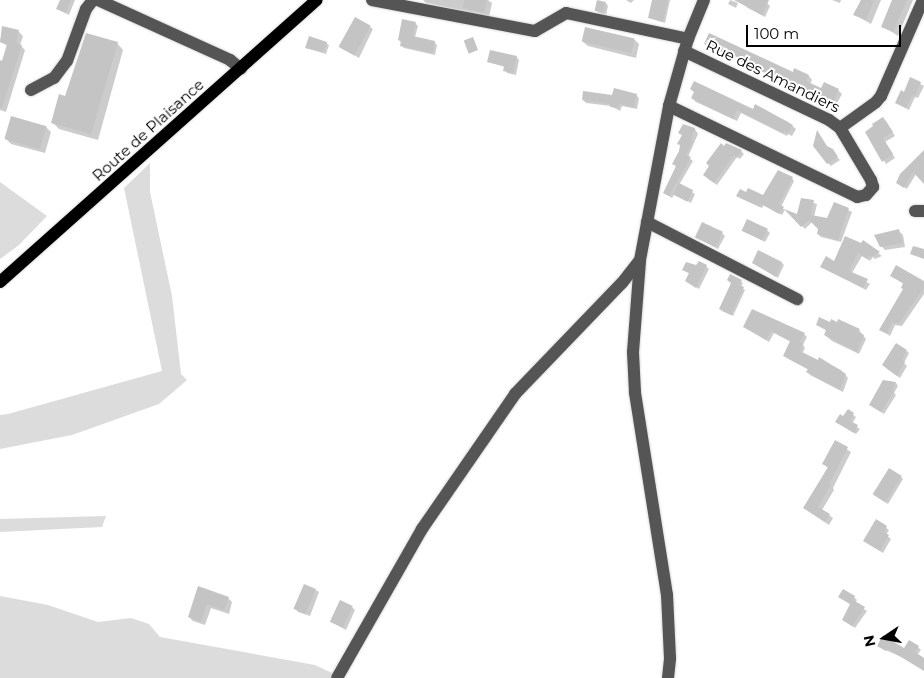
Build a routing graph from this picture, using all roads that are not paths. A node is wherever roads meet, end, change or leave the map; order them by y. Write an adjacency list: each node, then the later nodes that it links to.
1 (93, 0): 9 (street)
2 (98, 0): 8 (street)
3 (317, 0): 8 (main road, Route de Plaisance)
4 (372, 0): 7 (street, Rue des Amandiers)
5 (704, 0): 7 (street)
6 (923, 0): 11 (street, Rue des Amandiers)
7 (686, 45): 10 (street); 11 (street, Rue des Amandiers)
8 (241, 69): 14 (main road, Route de Plaisance)
9 (31, 90)
10 (670, 106): 11 (street); 12 (street)
11 (840, 128)
12 (647, 222): 13 (street); 15 (street)
13 (640, 260): 16 (street); 17 (street)
14 (0, 282)
15 (798, 299)
16 (338, 678)
17 (668, 678)

